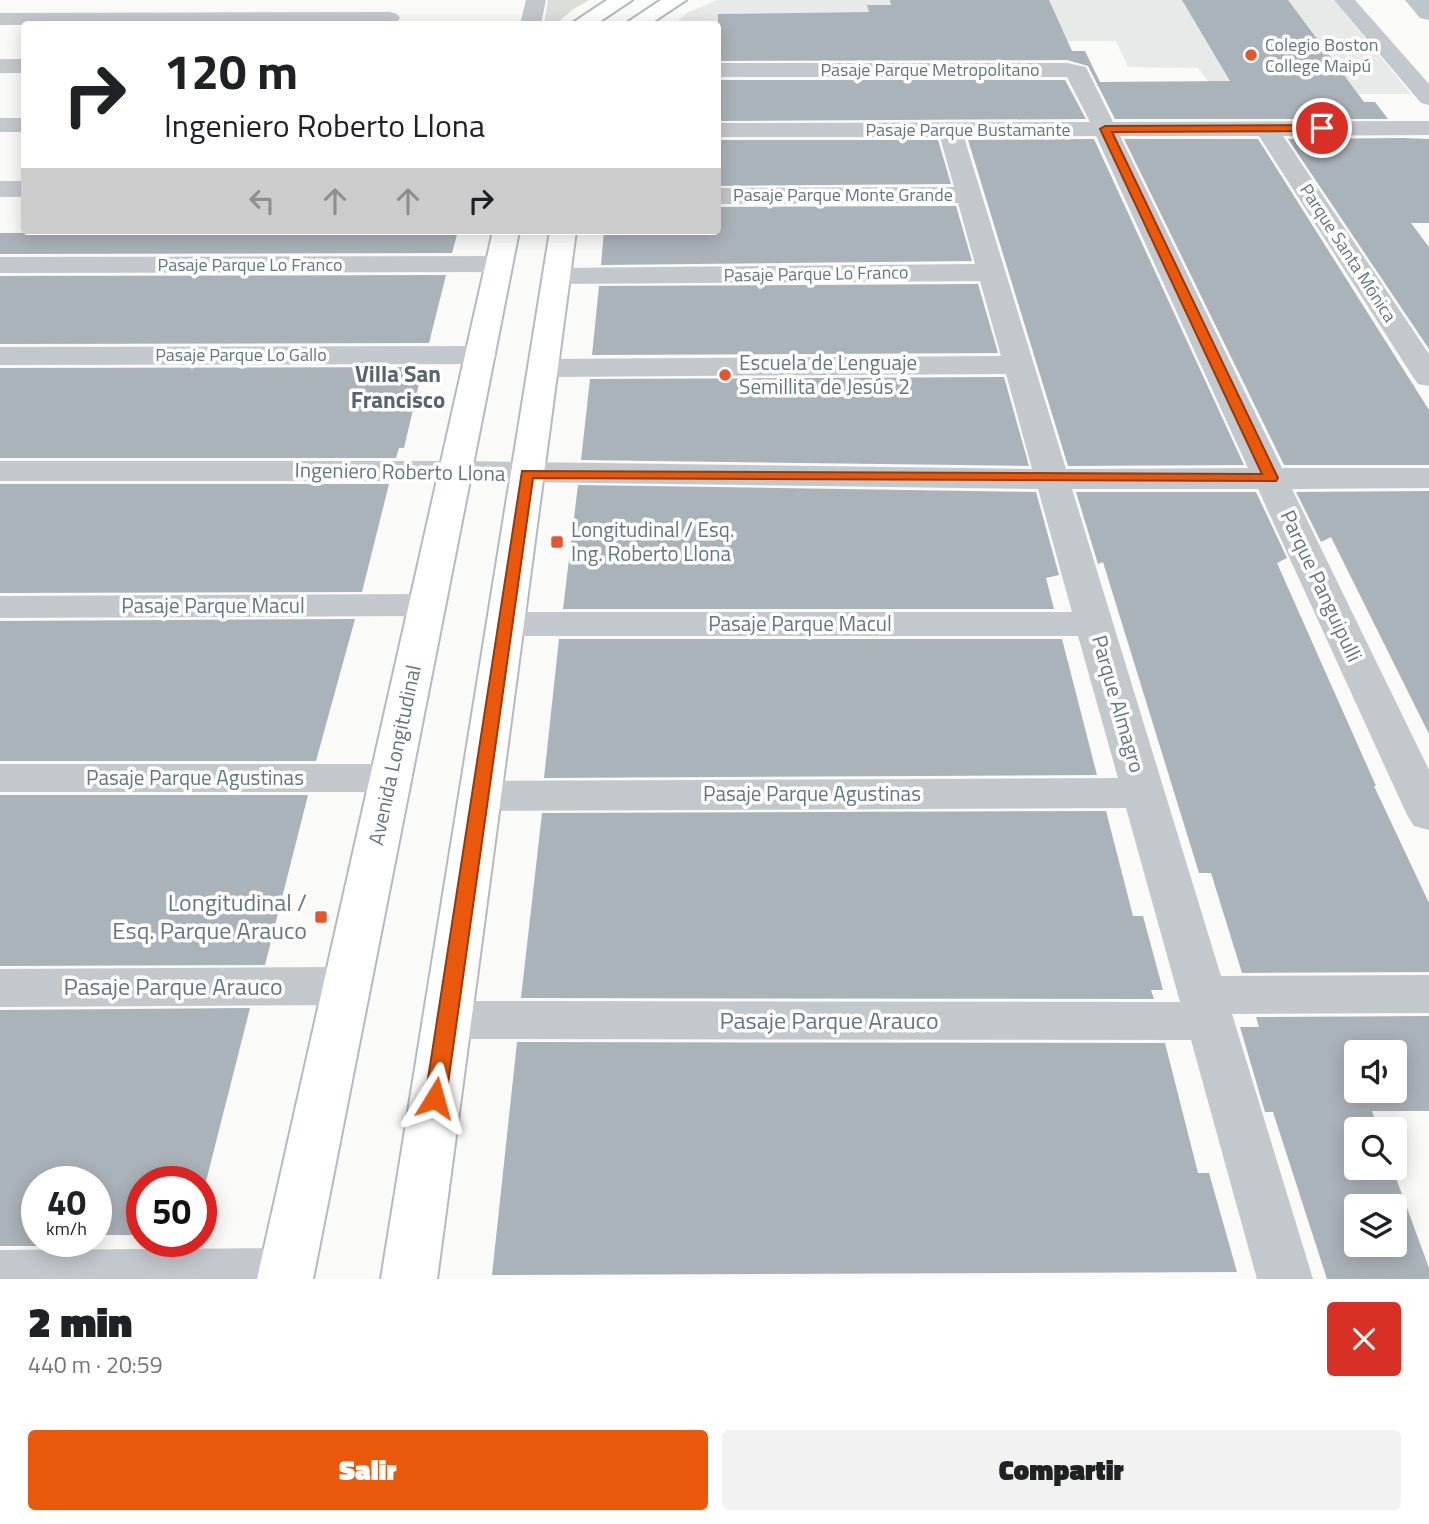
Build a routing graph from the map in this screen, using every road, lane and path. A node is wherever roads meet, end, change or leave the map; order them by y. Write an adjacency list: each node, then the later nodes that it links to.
1 (536, 0): 7 (street)
2 (622, 0): 8 (main road)
3 (676, 0): 9 (main road)
4 (1344, 0): 13 (street)
5 (391, 14): 6 (street)
6 (0, 19)
7 (532, 21)
8 (587, 21)
9 (641, 21)
10 (0, 66): 11 (street)
11 (21, 66)
12 (721, 70): 17 (street, Pasaje Parque Metropolitano)
13 (1429, 98)
14 (0, 125): 15 (street)
15 (21, 125)
16 (1429, 128): 18 (street, Pasaje Parque Bustamante)
17 (1105, 129): 18 (street, Pasaje Parque Bustamante); 20 (street, Pasaje Parque Bustamante); 38 (street, Parque Panguipulli)
18 (1267, 129): 34 (street, Parque Santa Mónica)
19 (721, 130): 20 (street, Pasaje Parque Bustamante)
20 (950, 130): 23 (street, Parque Almagro)
21 (21, 189): 22 (street)
22 (0, 190)
23 (969, 195): 24 (street, Pasaje Parque Monte Grande); 28 (street, Parque Almagro)
24 (721, 196)
25 (562, 235): 29 (main road)
26 (503, 248): 27 (street, Pasaje Parque Lo Franco); 30 (main road, Avenida Longitudinal)
27 (0, 265)
28 (992, 272): 29 (street, Pasaje Parque Lo Franco); 32 (street, Parque Almagro)
29 (556, 276): 33 (main road)
30 (482, 355): 31 (street, Pasaje Parque Lo Gallo); 36 (main road, Avenida Longitudinal)
31 (0, 356)
32 (1019, 365): 33 (street); 40 (street, Parque Almagro)
33 (543, 368): 37 (main road)
34 (1429, 377)
35 (0, 471): 36 (street, Ingeniero Roberto Llona)
36 (455, 471): 37 (street, Ingeniero Roberto Llona); 41 (main road, Avenida Longitudinal)
37 (527, 474): 40 (street, Ingeniero Roberto Llona); 43 (main road)
38 (1271, 478): 39 (street, Ingeniero Roberto Llona); 40 (street, Ingeniero Roberto Llona); 49 (street, Parque Panguipulli)
39 (1429, 478)
40 (1053, 479): 44 (street, Parque Almagro)
41 (427, 606): 42 (street, Pasaje Parque Macul); 46 (main road, Avenida Longitudinal)
42 (0, 607)
43 (505, 624): 44 (street, Pasaje Parque Macul); 48 (main road)
44 (1095, 624): 47 (street, Parque Almagro)
45 (0, 778): 46 (street, Pasaje Parque Agustinas)
46 (391, 778): 50 (main road, Avenida Longitudinal)
47 (1144, 793): 48 (street, Pasaje Parque Agustinas); 53 (street, Parque Almagro)
48 (480, 796): 54 (main road)
49 (1429, 815)
50 (346, 986): 51 (street, Pasaje Parque Arauco); 56 (main road, Avenida Longitudinal)
51 (0, 988)
52 (1429, 994): 53 (street, Pasaje Parque Arauco)
53 (1207, 1008): 54 (street, Pasaje Parque Arauco); 58 (street, Parque Almagro)
54 (447, 1020): 57 (main road)
55 (0, 1275): 56 (street)
56 (285, 1276)
57 (409, 1279)
58 (1285, 1279)

